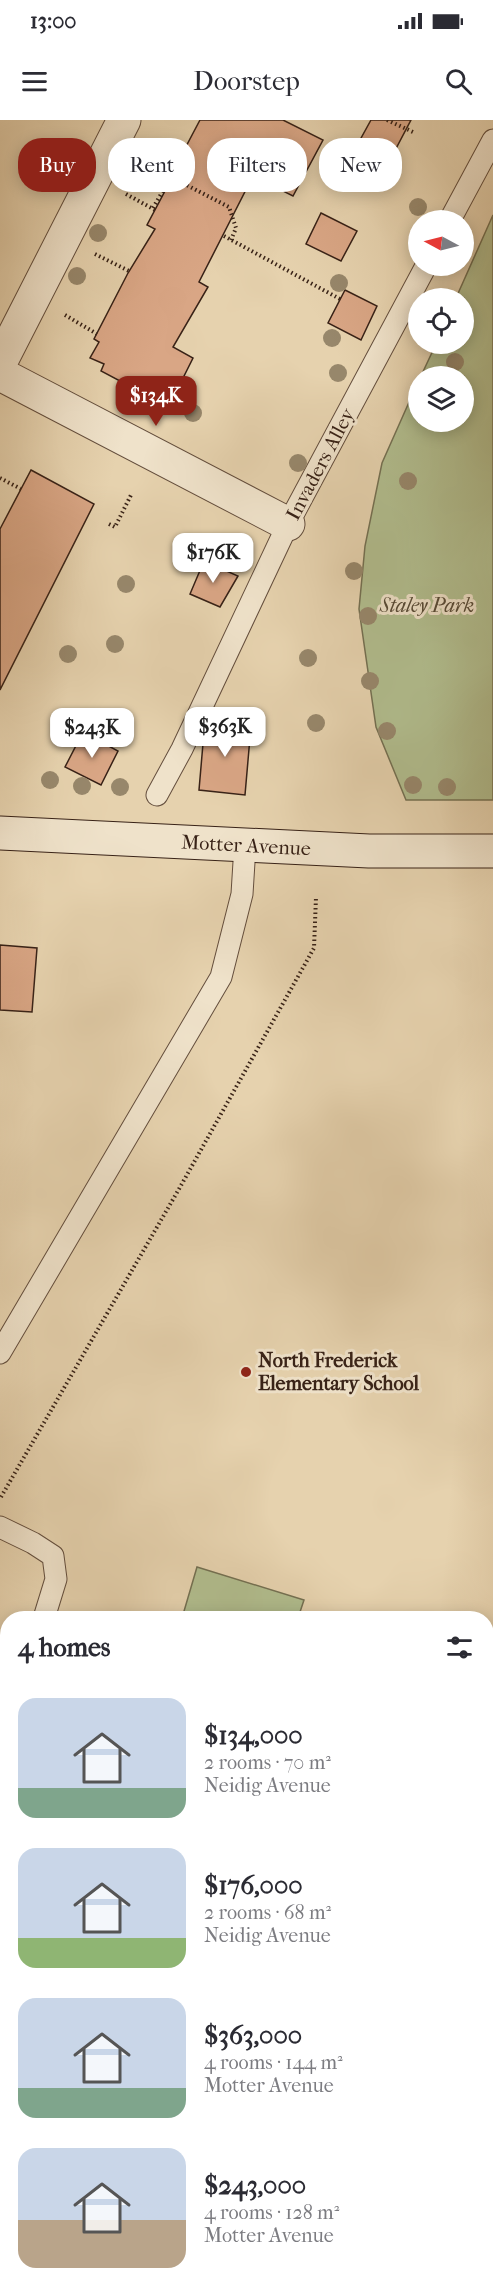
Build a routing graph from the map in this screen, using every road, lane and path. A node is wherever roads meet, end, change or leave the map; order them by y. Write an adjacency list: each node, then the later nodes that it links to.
1 (124, 120): 15 (street)
2 (387, 120): 3 (path)
3 (413, 132)
4 (493, 140): 6 (lane)
5 (125, 194): 8 (path)
6 (455, 210)
7 (224, 236): 8 (path)
8 (231, 240): 12 (path)
9 (95, 254): 10 (path)
10 (129, 271)
11 (421, 276): 21 (lane, Invaders Alley)
12 (340, 299)
13 (64, 315): 14 (path)
14 (97, 334)
15 (0, 363)
16 (0, 374): 21 (street)
17 (0, 478): 18 (path)
18 (21, 489)
19 (131, 495): 20 (path)
20 (109, 524)
21 (288, 524): 22 (lane, Invaders Alley)
22 (157, 795)
23 (0, 833): 24 (street, Motter Avenue)
24 (245, 846): 25 (street, Motter Avenue); 27 (lane)
25 (493, 851)
26 (316, 897): 28 (path)
27 (0, 1353)
28 (0, 1498)
29 (0, 1527): 30 (lane)
30 (46, 1611)

